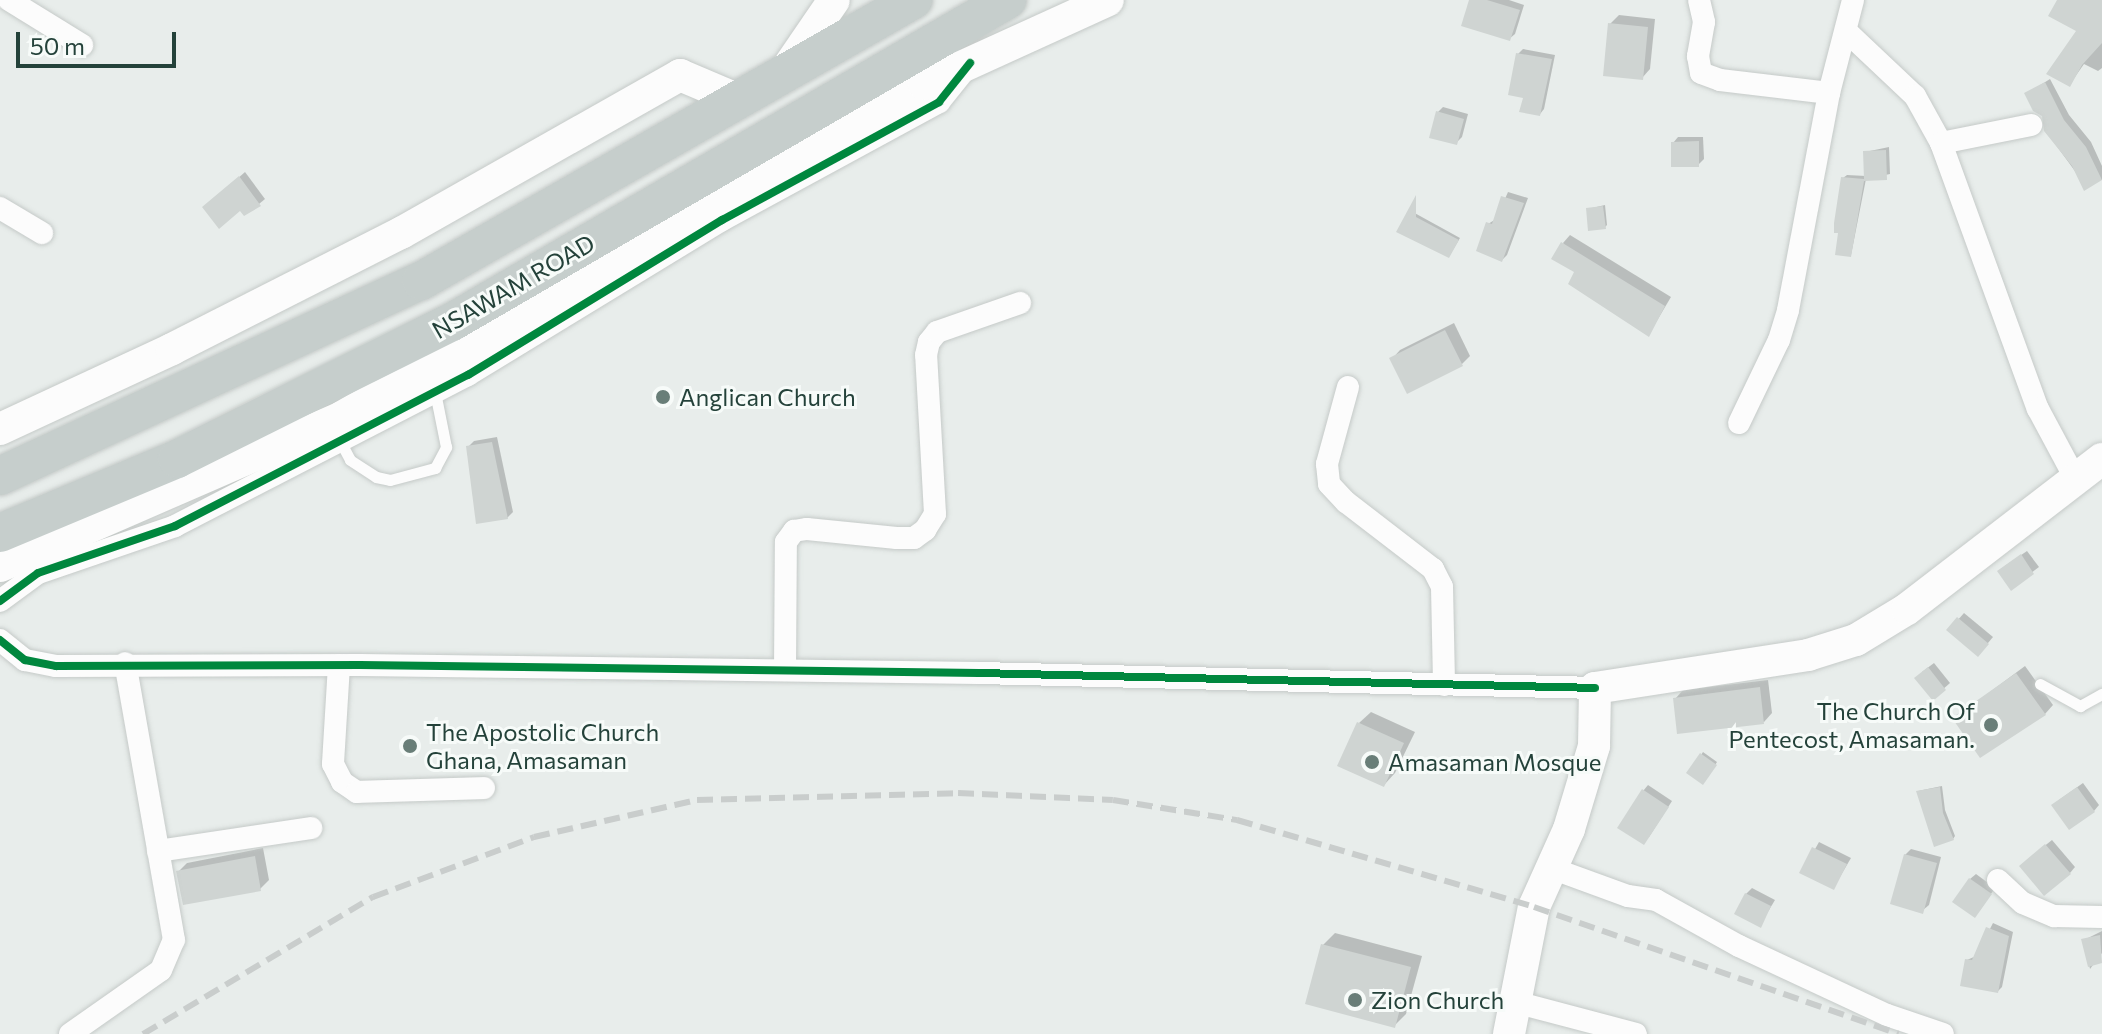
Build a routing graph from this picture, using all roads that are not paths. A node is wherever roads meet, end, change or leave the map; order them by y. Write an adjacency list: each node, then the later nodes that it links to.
1 (9, 0): 9 (street)
2 (834, 0): 11 (main road)
3 (913, 0): 11 (highway, NSAWAM ROAD)
4 (1007, 0): 27 (highway, NSAWAM ROAD)
5 (1108, 0): 10 (main road)
6 (1699, 0): 12 (street)
7 (1853, 0): 8 (street)
8 (1846, 31): 12 (street); 15 (street)
9 (82, 45)
10 (970, 63): 20 (street); 28 (main road)
11 (784, 73): 13 (highway, NSAWAM ROAD)
12 (1829, 93): 21 (street)
13 (739, 100): 22 (main road); 25 (highway, NSAWAM ROAD)
14 (2031, 125): 15 (street)
15 (1941, 143): 26 (street)
16 (0, 208): 17 (street)
17 (42, 233)
18 (1020, 303): 33 (street)
19 (1348, 387): 35 (street)
20 (435, 392): 23 (street); 23 (lane)
21 (1739, 423)
22 (0, 429)
23 (340, 441): 29 (street)
24 (2102, 459): 26 (main road)
25 (0, 476)
26 (2076, 480): 36 (main road)
27 (0, 533)
28 (0, 566)
29 (0, 601)
30 (1, 643): 31 (street)
31 (125, 663): 32 (street); 40 (street)
32 (339, 665): 33 (street); 38 (street)
33 (785, 670): 35 (street)
34 (2040, 684): 37 (lane)
35 (1444, 685): 36 (street)
36 (1595, 688): 41 (main road)
37 (2102, 694)
38 (484, 788)
39 (311, 828): 40 (street)
40 (158, 851): 45 (street)
41 (1551, 868): 44 (main road); 48 (street)
42 (1998, 880): 43 (street)
43 (2102, 917)
44 (1515, 1002): 46 (main road); 47 (street)
45 (70, 1034)
46 (1509, 1034)
47 (1636, 1034)
48 (1943, 1034)

